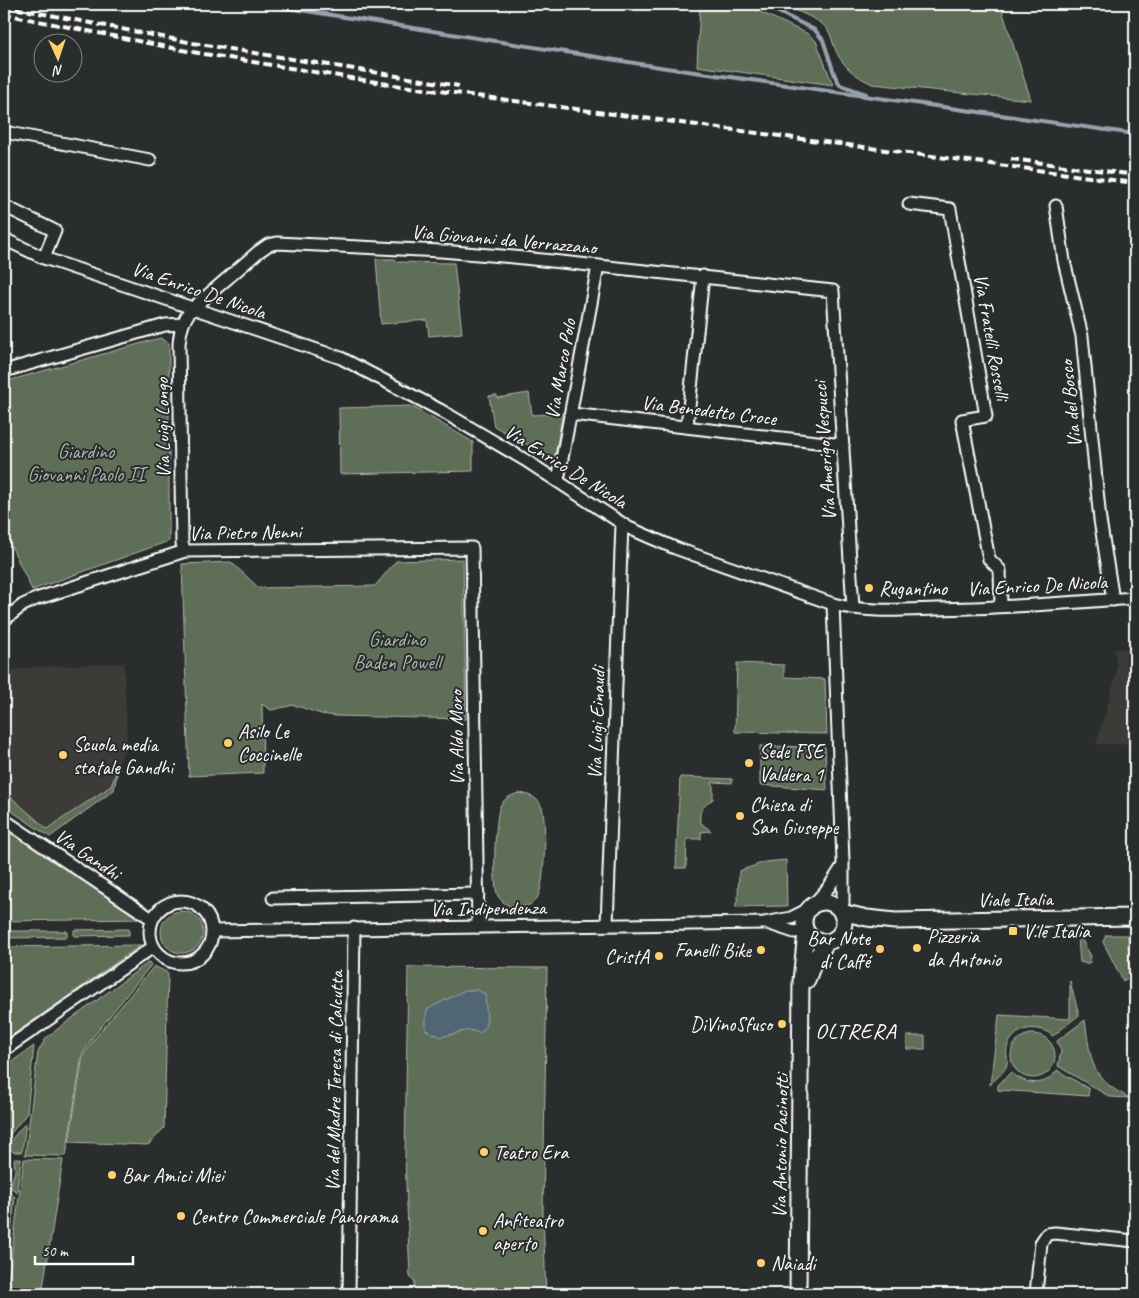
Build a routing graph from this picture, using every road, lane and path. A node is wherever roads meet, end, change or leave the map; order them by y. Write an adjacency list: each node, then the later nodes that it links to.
1 (4, 132): 2 (street)
2 (150, 160)
3 (909, 204): 24 (street, Via Fratelli Rosselli)
4 (4, 206): 7 (street)
5 (1056, 206): 22 (street, Via del Bosco)
6 (4, 239): 7 (street, Via Enrico De Nicola)
7 (44, 258): 11 (street, Via Enrico De Nicola)
8 (598, 266): 9 (street, Via Giovanni da Verrazzano); 11 (street, Via Giovanni da Verrazzano); 14 (street, Via Marco Polo)
9 (702, 276): 10 (street, Via Giovanni da Verrazzano); 15 (street)
10 (833, 291): 16 (street, Via Amerigo Vespucci)
11 (193, 308): 12 (street, Via Luigi Longo); 17 (street, Via Enrico De Nicola)
12 (182, 324): 13 (street); 20 (street, Via Luigi Longo)
13 (4, 370)
14 (571, 414): 15 (street, Via Benedetto Croce); 17 (street, Via Marco Polo)
15 (687, 426): 16 (street, Via Benedetto Croce)
16 (843, 445): 25 (street, Via Amerigo Vespucci)
17 (558, 480): 18 (street, Via Enrico De Nicola)
18 (622, 524): 23 (street, Via Enrico De Nicola); 37 (street, Via Luigi Einaudi)
19 (472, 548): 20 (street, Via Pietro Nenni); 29 (street, Via Aldo Moro)
20 (185, 551): 26 (street, Via Pietro Nenni)
21 (1135, 598): 22 (street, Via Enrico De Nicola)
22 (1113, 600): 24 (street, Via Enrico De Nicola)
23 (833, 604): 25 (street, Via Enrico De Nicola); 28 (street)
24 (1001, 606): 25 (street, Via Enrico De Nicola)
25 (853, 608)
26 (4, 620)
27 (4, 820): 34 (street, Via Gandhi)
28 (843, 865): 31 (street); 32 (street)
29 (478, 894): 30 (street, Via Indipendenza); 38 (street, Via Aldo Moro)
30 (274, 898)
31 (811, 907): 32 (street); 36 (street, Via Indipendenza); 42 (street)
32 (840, 911): 35 (street, Viale Italia); 40 (street)
33 (1135, 917): 35 (street, Viale Italia)
34 (152, 919): 41 (street); 44 (street)
35 (895, 921): 40 (street, Viale Italia)
36 (765, 923): 37 (street, Via Indipendenza); 42 (street, Via Indipendenza)
37 (607, 925): 38 (street, Via Indipendenza)
38 (478, 927): 39 (street, Via Indipendenza)
39 (354, 928): 41 (street, Via Indipendenza); 48 (street, Via del Madre Teresa di Calcutta)
40 (842, 929): 43 (street)
41 (213, 931): 44 (street)
42 (806, 931): 43 (street); 45 (street, Via Antonio Pacinotti)
43 (827, 942): 45 (street, Via Antonio Pacinotti)
44 (153, 947): 46 (street)
45 (802, 998): 49 (street, Via Antonio Pacinotti)
46 (4, 1050)
47 (1135, 1241): 50 (street)
48 (349, 1294)
49 (798, 1294)
50 (1036, 1294)

